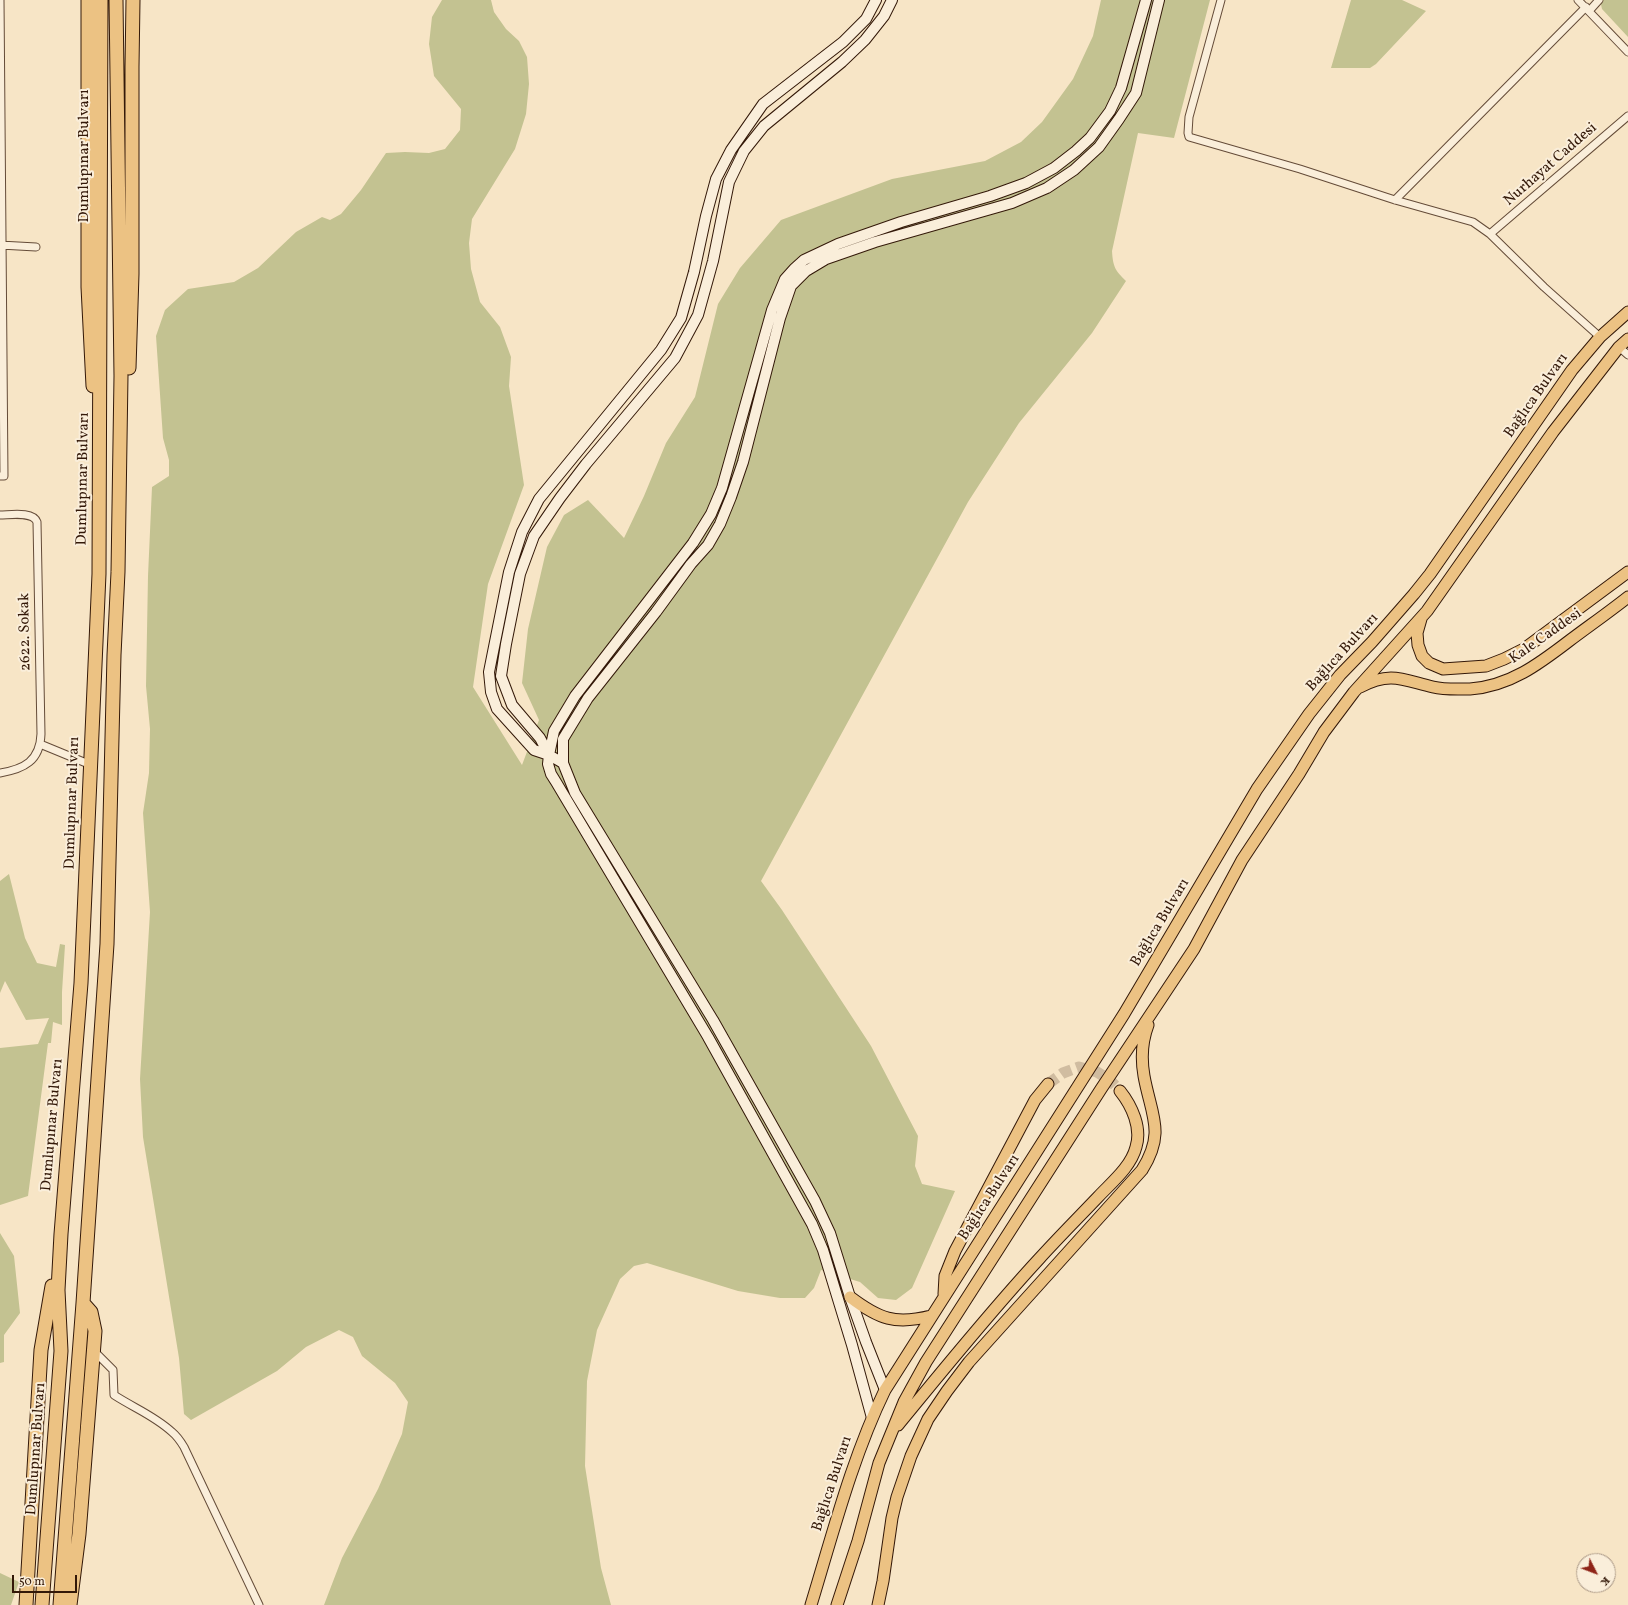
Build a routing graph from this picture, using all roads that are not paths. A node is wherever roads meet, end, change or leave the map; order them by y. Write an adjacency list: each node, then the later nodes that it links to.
1 (0, 0): 14 (street)
2 (88, 0): 29 (highway)
3 (101, 0): 29 (highway, Dumlupınar Bulvarı)
4 (116, 0): 30 (highway)
5 (133, 0): 30 (highway)
6 (876, 0): 38 (street)
7 (892, 0): 38 (street)
8 (1146, 0): 38 (street)
9 (1159, 0): 39 (street)
10 (1221, 0): 19 (street)
11 (1578, 0): 13 (street)
12 (1599, 0): 13 (street)
13 (1588, 9): 15 (street); 19 (street)
14 (0, 16): 17 (street)
15 (1628, 52)
16 (1628, 116): 20 (street, Nurhayat Caddesi)
17 (0, 125): 18 (street)
18 (1, 199): 21 (street)
19 (1395, 200): 20 (street)
20 (1490, 234): 25 (street)
21 (1, 245): 22 (street); 24 (street)
22 (36, 247)
23 (1628, 312): 25 (main road, Bağlıca Bulvarı)
24 (1, 314): 31 (street)
25 (1600, 337): 46 (main road, Bağlıca Bulvarı)
26 (1628, 339): 27 (main road)
27 (1619, 347): 28 (street); 35 (main road)
28 (1628, 356)
29 (101, 409): 40 (highway, Dumlupınar Bulvarı)
30 (121, 409): 48 (highway)
31 (0, 476)
32 (0, 515): 37 (street, 2622. Sokak)
33 (1628, 572): 35 (main road, Kale Caddesi)
34 (1628, 597): 36 (main road, Kale Caddesi)
35 (1427, 611): 36 (main road)
36 (1357, 688): 42 (main road)
37 (40, 744): 40 (street); 41 (street)
38 (549, 755): 39 (street); 54 (street)
39 (563, 763): 47 (street)
40 (91, 765): 45 (highway, Dumlupınar Bulvarı)
41 (0, 774)
42 (1153, 1011): 53 (main road); 55 (main road)
43 (1048, 1084): 46 (main road)
44 (1120, 1091): 51 (main road)
45 (61, 1234): 56 (highway); 57 (highway, Dumlupınar Bulvarı)
46 (944, 1296): 49 (main road, Bağlıca Bulvarı)
47 (850, 1297): 49 (main road); 52 (street)
48 (83, 1303): 50 (highway); 58 (highway)
49 (931, 1316): 52 (main road, Bağlıca Bulvarı)
50 (94, 1351): 59 (highway); 60 (street)
51 (958, 1351): 53 (main road); 55 (main road)
52 (885, 1390): 54 (main road, Bağlıca Bulvarı)
53 (947, 1391): 63 (main road)
54 (872, 1418): 61 (main road, Bağlıca Bulvarı)
55 (889, 1437): 62 (main road)
56 (26, 1605)
57 (42, 1605)
58 (60, 1605)
59 (70, 1605)
60 (259, 1605)
61 (811, 1605)
62 (837, 1605)
63 (878, 1605)

